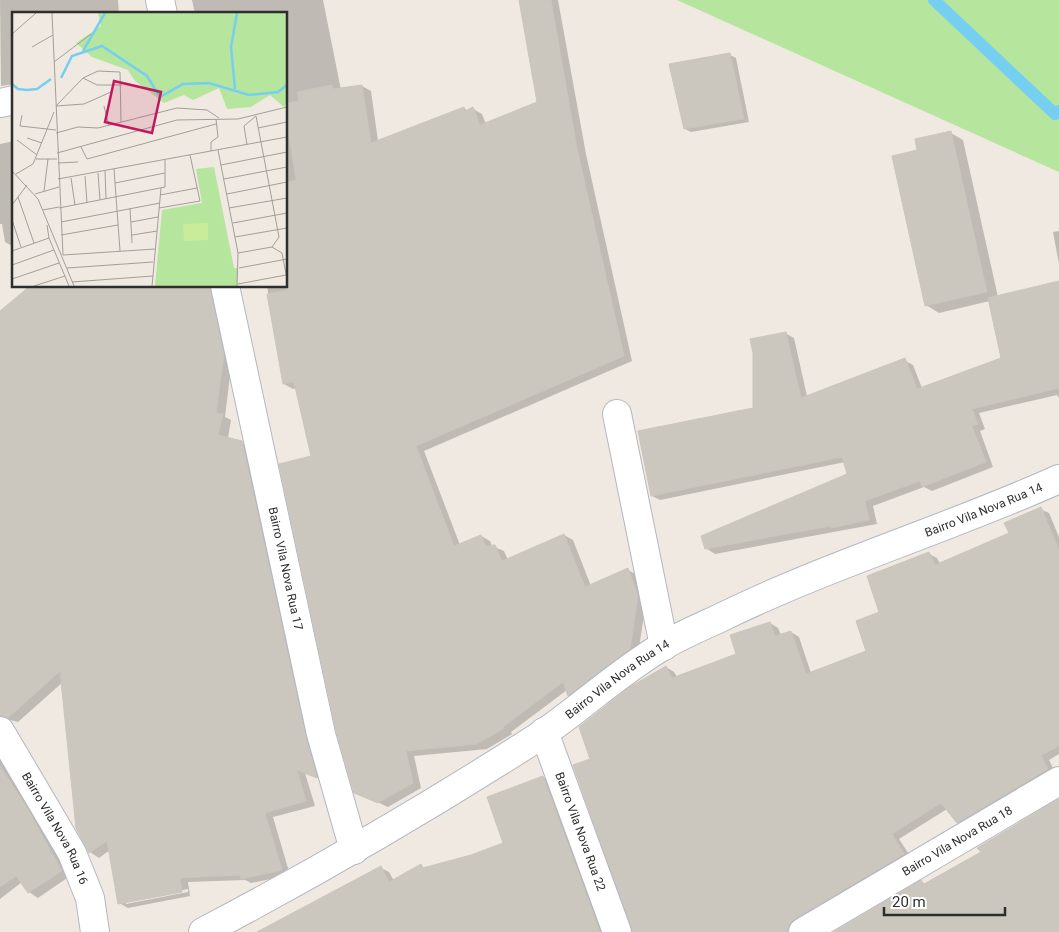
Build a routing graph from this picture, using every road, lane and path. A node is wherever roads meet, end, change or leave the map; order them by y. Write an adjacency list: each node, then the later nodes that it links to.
1 (225, 288): 8 (street, Bairro Vila Nova Rua 17)
2 (617, 414): 4 (street)
3 (1059, 478): 4 (street, Bairro Vila Nova Rua 14)
4 (664, 646): 6 (street, Bairro Vila Nova Rua 14)
5 (0, 732): 9 (street, Bairro Vila Nova Rua 16)
6 (544, 732): 8 (street, Bairro Vila Nova Rua 14); 11 (street, Bairro Vila Nova Rua 22)
7 (1059, 781): 12 (street, Bairro Vila Nova Rua 18)
8 (354, 850): 10 (street, Bairro Vila Nova Rua 14)
9 (96, 932)
10 (203, 932)
11 (616, 932)
12 (802, 932)

